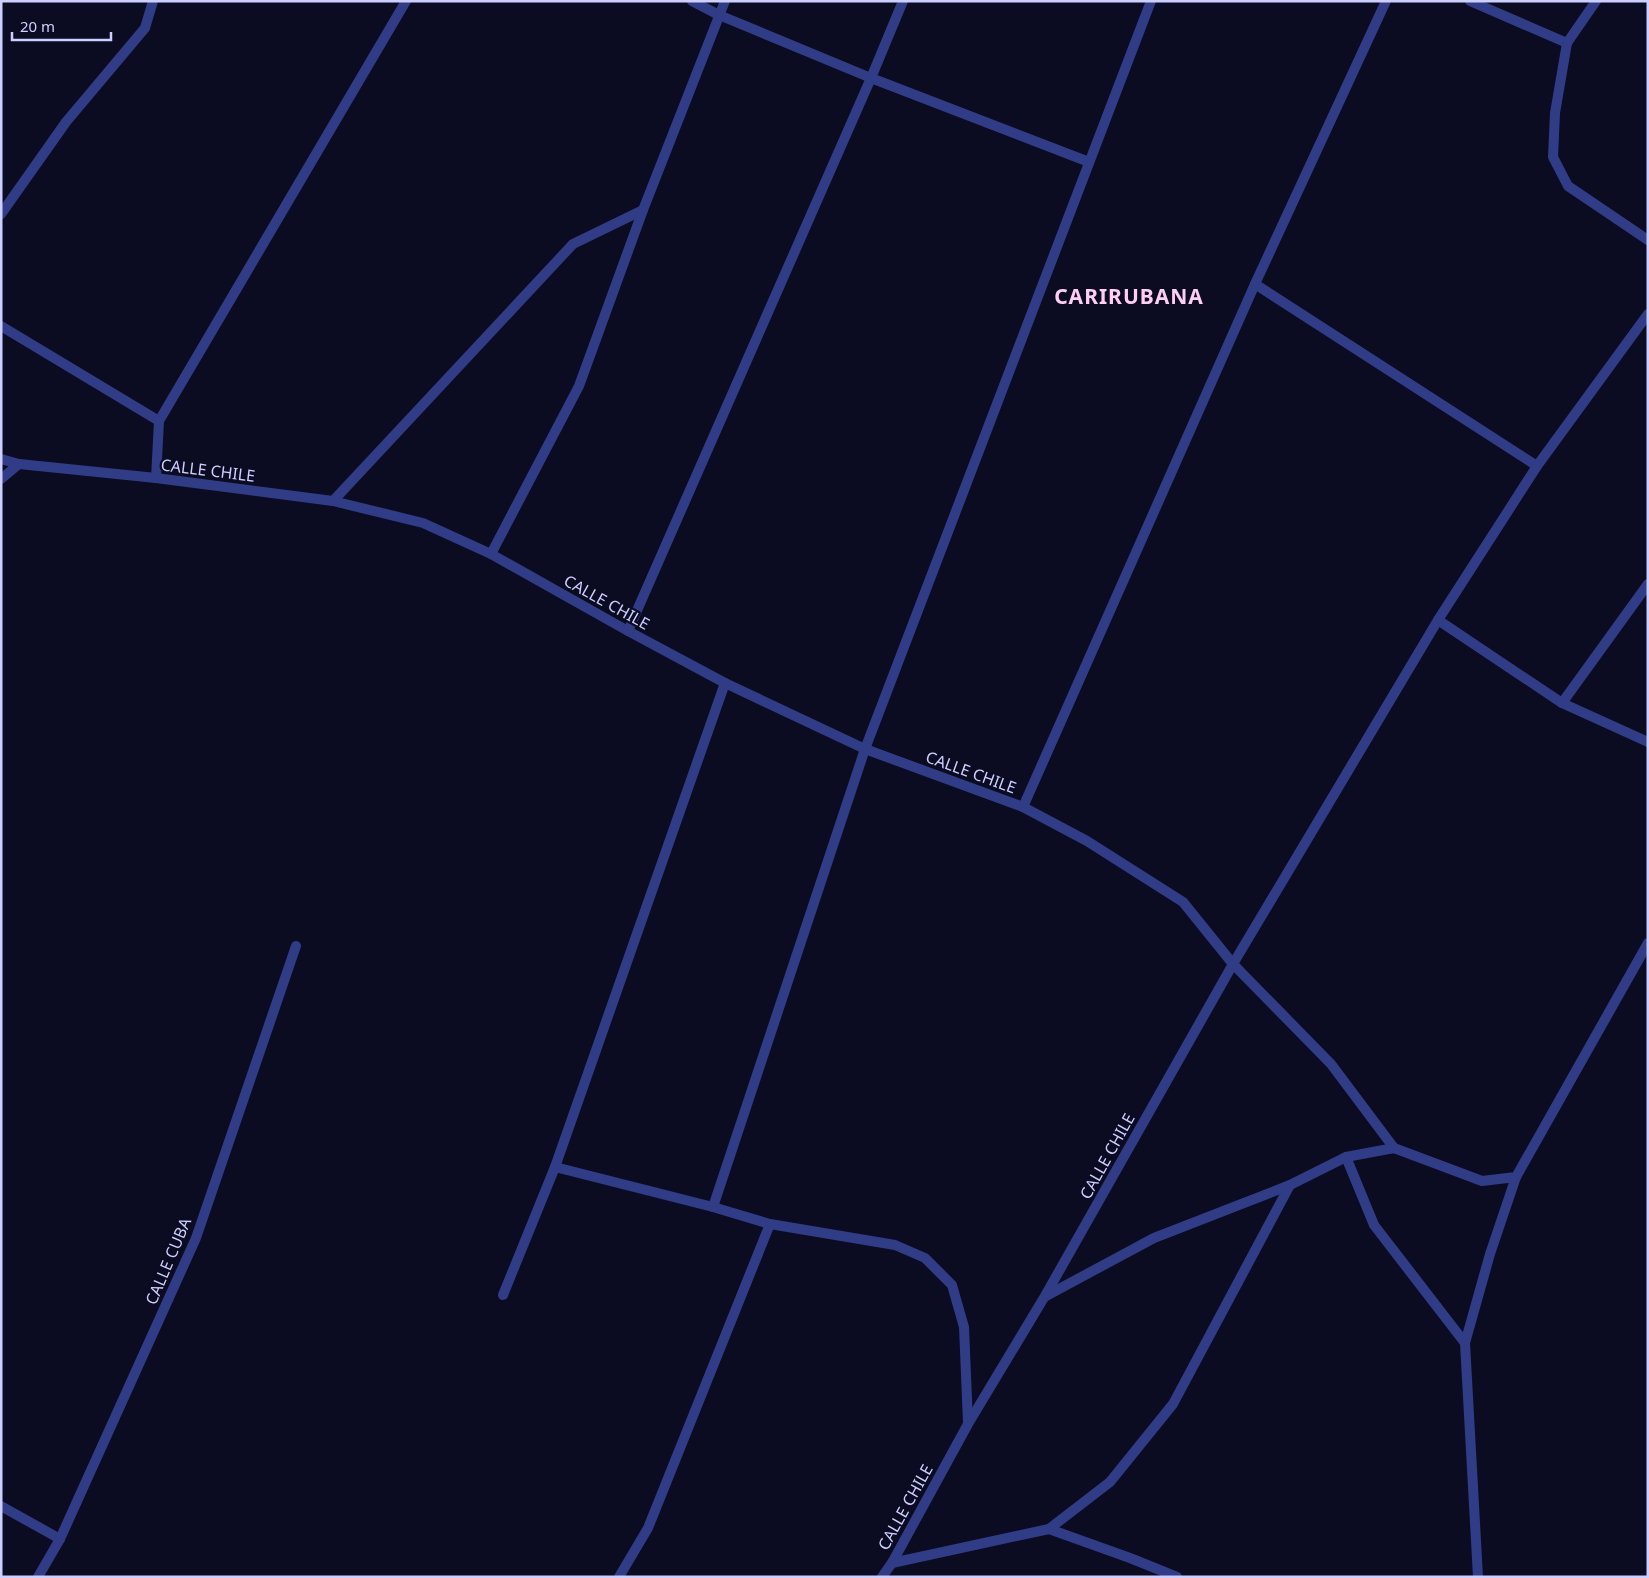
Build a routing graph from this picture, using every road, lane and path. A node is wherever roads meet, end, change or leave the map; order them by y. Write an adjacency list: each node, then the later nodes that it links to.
1 (153, 1): 15 (street)
2 (406, 1): 20 (street)
3 (692, 1): 10 (street)
4 (725, 1): 10 (street)
5 (903, 1): 12 (street)
6 (1151, 1): 13 (street)
7 (1470, 1): 11 (street)
8 (1596, 1): 11 (street)
9 (1383, 2): 17 (street)
10 (719, 15): 12 (street); 14 (street)
11 (1566, 43): 16 (street)
12 (872, 78): 13 (street); 30 (street)
13 (1089, 162): 34 (street)
14 (643, 210): 26 (street); 27 (street)
15 (1, 214)
16 (1648, 240)
17 (1255, 284): 23 (street); 35 (street)
18 (1648, 314): 23 (street)
19 (1, 326): 20 (street)
20 (159, 421): 24 (street)
21 (1, 459): 22 (street, CALLE CHILE)
22 (19, 464): 24 (street, CALLE CHILE); 25 (street)
23 (1537, 466): 29 (street)
24 (156, 478): 26 (street, CALLE CHILE)
25 (1, 479)
26 (333, 502): 27 (street, CALLE CHILE)
27 (491, 554): 30 (street, CALLE CHILE)
28 (1648, 584): 32 (street)
29 (1438, 620): 32 (street); 38 (street)
30 (628, 631): 31 (street, CALLE CHILE)
31 (725, 683): 34 (street, CALLE CHILE); 41 (street)
32 (1562, 703): 33 (street)
33 (1648, 742)
34 (865, 749): 35 (street, CALLE CHILE); 44 (street)
35 (1023, 807): 38 (street, CALLE CHILE)
36 (1648, 943): 42 (street)
37 (296, 946): 52 (street, CALLE CUBA)
38 (1233, 964): 39 (street); 47 (street, CALLE CHILE)
39 (1394, 1148): 40 (street); 42 (street)
40 (1346, 1157): 43 (street); 48 (street)
41 (555, 1167): 44 (street); 46 (street)
42 (1516, 1177): 48 (street)
43 (1290, 1185): 47 (street); 51 (street)
44 (713, 1207): 45 (street)
45 (770, 1224): 49 (street); 55 (street)
46 (504, 1295)
47 (1045, 1296): 49 (street, CALLE CHILE)
48 (1465, 1343): 58 (street)
49 (968, 1424): 53 (street, CALLE CHILE)
50 (1, 1506): 52 (street)
51 (1049, 1529): 53 (street); 57 (street)
52 (60, 1539): 54 (street, CALLE CUBA)
53 (892, 1563): 56 (street, CALLE CHILE)
54 (38, 1577)
55 (619, 1577)
56 (882, 1577)
57 (1177, 1577)
58 (1478, 1577)

